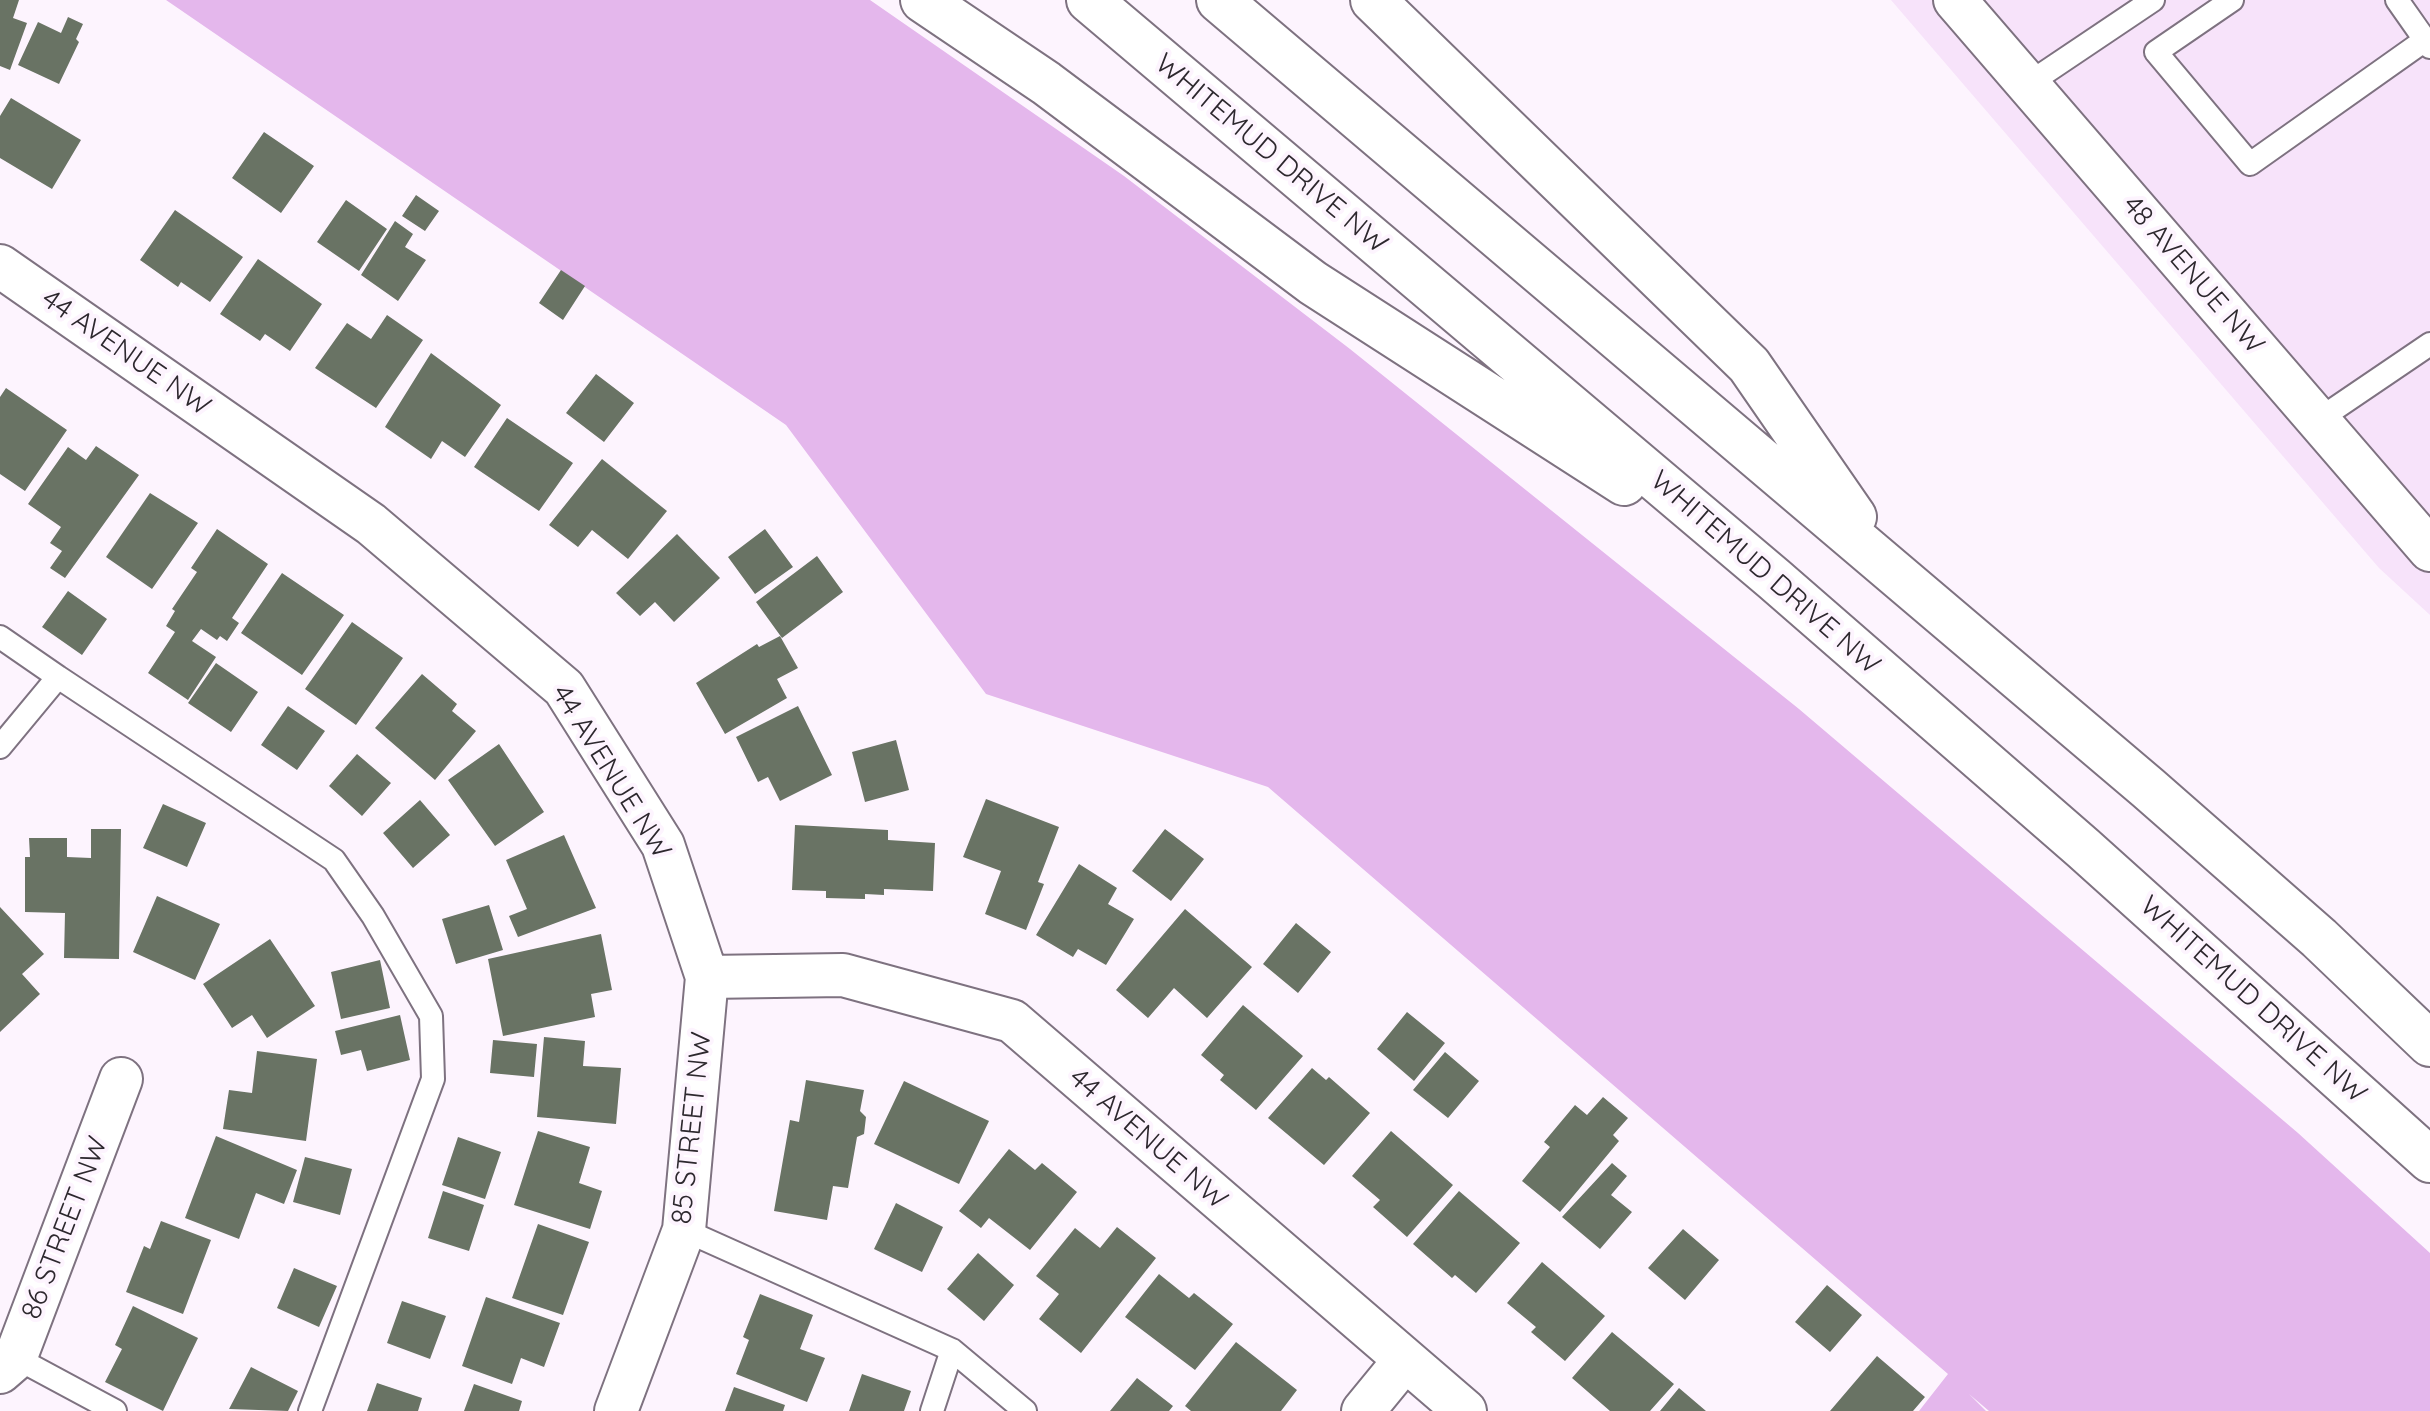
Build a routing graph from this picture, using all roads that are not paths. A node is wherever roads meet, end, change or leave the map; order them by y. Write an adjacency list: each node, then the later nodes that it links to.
1 (923, 0): 16 (highway)
2 (1089, 0): 16 (highway, WHITEMUD DRIVE NW)
3 (1219, 0): 15 (highway)
4 (1373, 0): 15 (highway)
5 (1955, 0): 10 (street, 48 AVENUE NW)
6 (2153, 0): 10 (lane)
7 (2232, 0): 9 (lane)
8 (2397, 0): 9 (lane)
9 (2427, 44)
10 (2028, 84): 13 (street, 48 AVENUE NW)
11 (0, 266): 20 (street, 44 AVENUE NW)
12 (2430, 344): 13 (lane)
13 (2318, 420): 14 (street, 48 AVENUE NW)
14 (2430, 550)
15 (1888, 565): 21 (highway)
16 (1774, 579): 23 (highway, WHITEMUD DRIVE NW)
17 (0, 637): 18 (lane)
18 (58, 677): 19 (lane); 29 (lane)
19 (0, 747)
20 (707, 977): 24 (street, 85 STREET NW); 27 (street, 44 AVENUE NW)
21 (2430, 1044)
22 (121, 1079): 26 (street, 86 STREET NW)
23 (2430, 1160)
24 (684, 1230): 25 (lane); 30 (street, 85 STREET NW)
25 (952, 1350): 31 (lane); 32 (lane)
26 (5, 1358): 28 (lane)
27 (1404, 1361): 33 (street); 34 (street, 44 AVENUE NW)
28 (115, 1411)
29 (310, 1411)
30 (616, 1411)
31 (932, 1411)
32 (1025, 1411)
33 (1363, 1411)
34 (1465, 1411)

